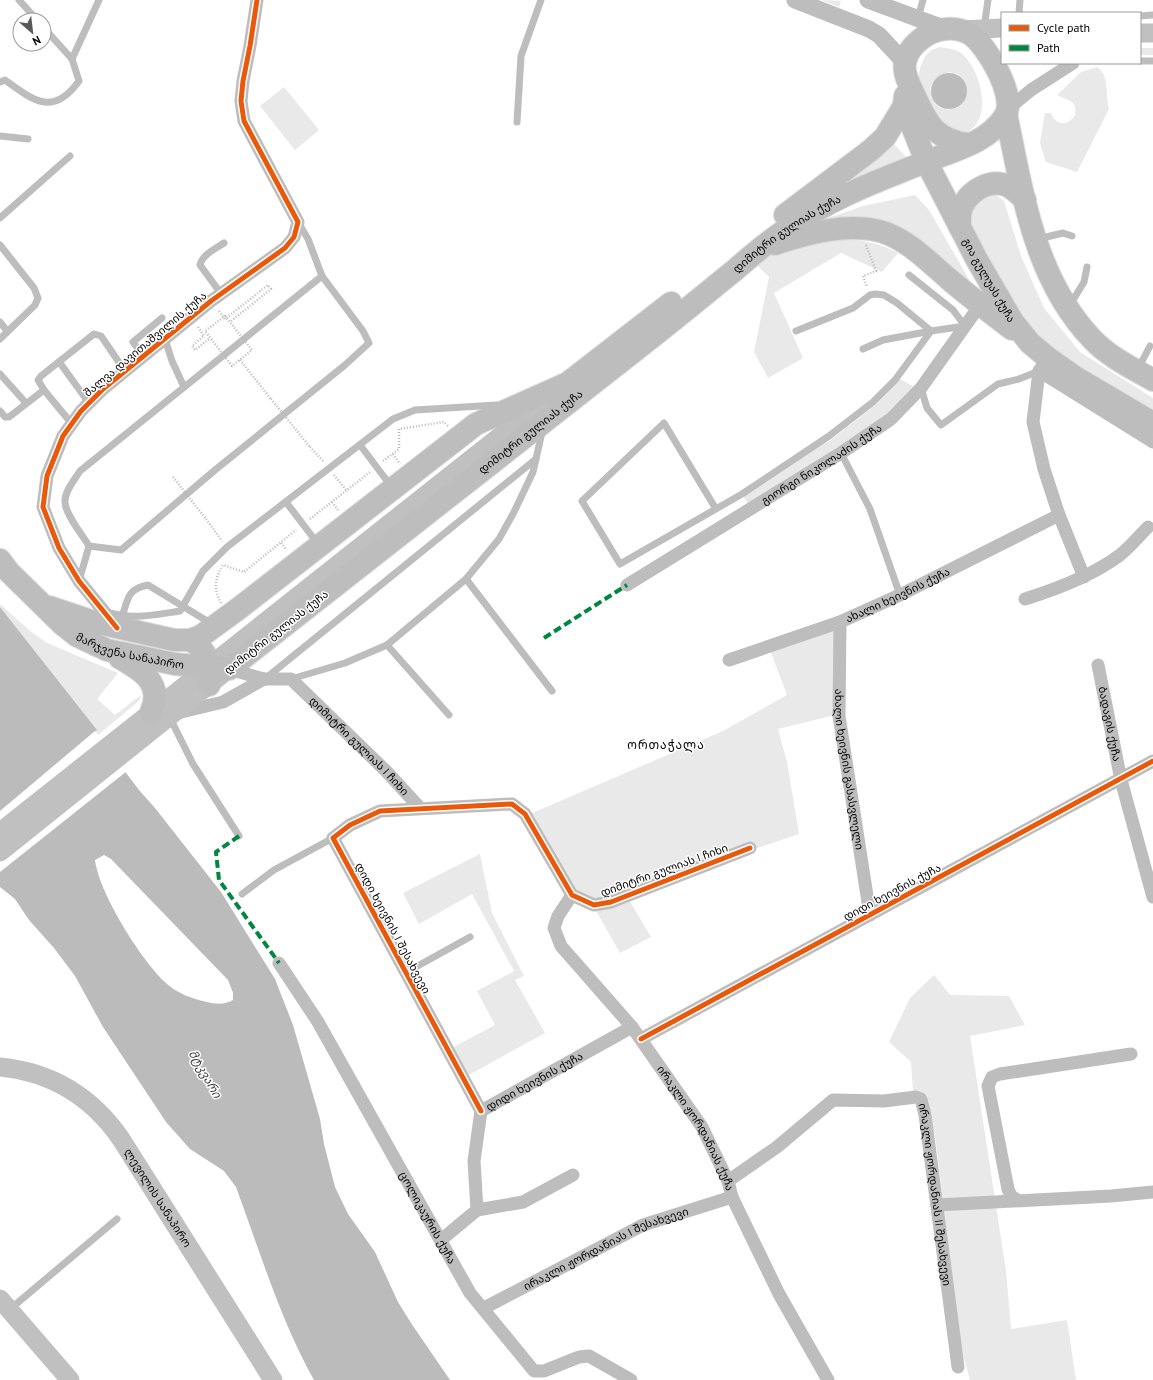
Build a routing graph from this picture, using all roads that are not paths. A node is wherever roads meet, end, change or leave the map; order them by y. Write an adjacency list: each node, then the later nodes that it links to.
1 (19, 0): 10 (lane)
2 (99, 0): 20 (lane)
3 (257, 0): 36 (street)
4 (541, 0): 28 (lane)
5 (795, 0): 24 (street)
6 (868, 0): 14 (street)
7 (923, 0): 14 (lane)
8 (988, 0): 15 (lane)
9 (1020, 0): 11 (lane)
10 (30, 12)
11 (1018, 12)
12 (1153, 15): 13 (lane)
13 (1141, 16)
14 (918, 18): 16 (street)
15 (993, 28): 16 (main road)
16 (953, 29): 24 (highway); 27 (highway)
17 (1141, 33): 18 (main road)
18 (1153, 33)
19 (52, 37): 20 (lane)
20 (72, 59): 25 (lane)
21 (1141, 61): 22 (lane)
22 (1153, 61)
23 (1071, 64): 27 (street)
24 (905, 70): 26 (highway, გია გულუას ქუჩა); 31 (highway)
25 (0, 82)
26 (904, 106): 33 (highway, გია გულუას ქუჩა); 66 (highway, დიმიტრი გულიას ქუჩა)
27 (1007, 112): 31 (highway); 34 (highway)
28 (517, 122)
29 (0, 136): 30 (lane)
30 (28, 140)
31 (968, 144): 33 (highway, დიმიტრი გულიას ქუჩა)
32 (70, 156): 35 (lane)
33 (926, 161): 37 (highway, გია გულუას ქუჩა); 42 (highway, დიმიტრი გულიას ქუჩა)
34 (1025, 200): 37 (highway); 39 (highway)
35 (0, 218)
36 (298, 222): 45 (lane); 46 (street, შალვა დავითაშვილის ქუჩა)
37 (960, 227): 57 (highway, გია გულუას ქუჩა)
38 (1072, 236): 39 (lane)
39 (1035, 240): 48 (highway)
40 (224, 242): 46 (lane)
41 (0, 245): 52 (lane)
42 (760, 250): 47 (highway); 74 (highway, დიმიტრი გულიას ქუჩა)
43 (1087, 267): 48 (lane)
44 (909, 275): 51 (lane)
45 (322, 276): 67 (lane); 86 (lane)
46 (216, 298): 56 (street, შალვა დავითაშვილის ქუჩა)
47 (980, 305): 51 (street, გიორგი ნიკოლაძის ქუჩა); 57 (highway)
48 (1067, 308): 65 (highway)
49 (162, 318): 60 (lane)
50 (0, 322): 52 (lane)
51 (965, 326): 54 (lane); 68 (street, გიორგი ნიკოლაძის ქუჩა)
52 (7, 331): 55 (lane)
53 (796, 331): 54 (lane)
54 (931, 331): 59 (lane); 83 (lane)
55 (0, 339)
56 (165, 339): 60 (street, შალვა დავითაშვილის ქუჩა); 67 (lane)
57 (1030, 343): 62 (highway, გია გულუას ქუჩა)
58 (1150, 346): 65 (lane)
59 (863, 349)
60 (144, 356): 63 (street, შალვა დავითაშვილის ქუჩა)
61 (60, 363): 63 (lane); 69 (lane); 72 (lane)
62 (1044, 365): 68 (lane); 75 (highway, გია გულუას ქუჩა); 77 (street, გია გულუას ქუჩა); 84 (street)
63 (125, 371): 72 (street, შალვა დავითაშვილის ქუჩა)
64 (0, 374): 71 (lane)
65 (1145, 375)
66 (568, 384): 70 (highway, დიმიტრი გულიას ქუჩა); 105 (main road, დიმიტრი გულიას ქუჩა)
67 (184, 387): 86 (lane)
68 (921, 388): 79 (street, გიორგი ნიკოლაძის ქუჩა)
69 (44, 390): 71 (lane); 76 (lane)
70 (524, 402): 78 (lane); 81 (highway, დიმიტრი გულიას ქუჩა)
71 (26, 403): 73 (lane)
72 (89, 403): 76 (street, შალვა დავითაშვილის ქუჩა)
73 (0, 411)
74 (545, 420): 80 (lane); 105 (highway, დიმიტრი გულიას ქუჩა)
75 (1153, 423)
76 (72, 424): 91 (street, შალვა დავითაშვილის ქუჩა)
77 (1153, 442)
78 (360, 445): 81 (lane); 82 (lane)
79 (842, 453): 92 (street, გიორგი ნიკოლაძის ქუჩა); 93 (lane)
80 (536, 459): 90 (lane); 106 (lane)
81 (392, 488): 87 (highway, დიმიტრი გულიას ქუჩა)
82 (286, 502): 87 (lane); 96 (lane)
83 (716, 509): 83 (lane)
84 (1060, 515): 89 (street); 93 (street, ახალი ხეივნის ქუჩა)
85 (1148, 527): 89 (street)
86 (89, 546): 91 (lane)
87 (319, 546): 99 (highway, დიმიტრი გულიას ქუჩა)
88 (0, 560): 95 (highway, მარჯვენა სანაპირო)
89 (1084, 576): 94 (street)
90 (466, 579): 101 (lane); 108 (lane)
91 (82, 584): 97 (street, შალვა დავითაშვილის ქუჩა)
92 (627, 585)
93 (900, 595): 98 (street, ახალი ხეივნის ქუჩა)
94 (1025, 600)
95 (43, 605): 97 (highway, მარჯვენა სანაპირო); 102 (highway, მარჯვენა სანაპირო)
96 (182, 606): 97 (lane); 97 (lane); 99 (lane)
97 (120, 622): 100 (highway, მარჯვენა სანაპირო)
98 (840, 622): 103 (street, ახალი ხეივნის ქუჩა); 123 (street, ახალი ხეივნის გასასვლელი)
99 (216, 626): 100 (highway, დიმიტრი გულიას ქუჩა)
100 (190, 640): 105 (highway)
101 (387, 645): 107 (lane); 110 (lane)
102 (107, 650): 105 (highway, მარჯვენა სანაპირო); 109 (highway)
103 (729, 660)
104 (1098, 665): 113 (street, ბადაგის ქუჩა)
105 (216, 674): 106 (street); 109 (main road, დიმიტრი გულიას ქუჩა)
106 (264, 679): 107 (street); 109 (street)
107 (291, 680): 114 (street, დიმიტრი გულიას I ჩიხი)
108 (552, 691)
109 (164, 714): 111 (main road, დიმიტრი გულიას ქუჩა); 116 (lane)
110 (449, 715)
111 (112, 752): 115 (main road); 119 (main road)
112 (1153, 761): 113 (street, დიდი ხეივნის ქუჩა)
113 (1121, 780): 122 (street, ბადაგის ქუჩა); 123 (street, დიდი ხეივნის ქუჩა)
114 (420, 808): 117 (street); 121 (street)
115 (0, 832)
116 (238, 836)
117 (333, 838): 120 (lane); 126 (street, დიდი ხეივნის I შესახვევი)
118 (750, 848): 121 (street, დიმიტრი გულიას I ჩიხი)
119 (0, 852)
120 (242, 894)
121 (572, 895): 127 (street, ირაკლი ჟორდანიას ქუჩა)
122 (1153, 897)
123 (870, 915): 128 (street, დიდი ხეივნის ქუჩა)
124 (470, 937): 126 (lane)
125 (279, 963): 140 (street, ცოლიკაურის ქუჩა)
126 (405, 973): 131 (street, დიდი ხეივნის I შესახვევი)
127 (632, 1027): 128 (street, ირაკლი ჟორდანიას ქუჩა); 131 (street, დიდი ხეივნის ქუჩა)
128 (641, 1039): 133 (street, ირაკლი ჟორდანიას ქუჩა)
129 (1131, 1054): 136 (street)
130 (0, 1067): 145 (main road, ლევილის სანაპირო)
131 (481, 1111): 138 (street, დიდი ხეივნის ქუჩა)
132 (573, 1175): 138 (street)
133 (728, 1181): 135 (street, ირაკლი ჟორდანიას ქუჩა); 137 (street, ირაკლი ჟორდანიას II შესახვევი)
134 (1153, 1192): 136 (street)
135 (732, 1197): 142 (street, ირაკლი ჟორდანიას I შესახვევი); 147 (street, ირაკლი ჟორდანიას ქუჩა)
136 (1017, 1200): 137 (street)
137 (937, 1205): 143 (street, ირაკლი ჟორდანიას II შესახვევი)
138 (477, 1210): 140 (street)
139 (117, 1219): 141 (lane)
140 (441, 1240): 142 (street, ცოლიკაურის ქუჩა)
141 (5, 1305): 144 (main road)
142 (484, 1308): 146 (street, ცოლიკაურის ქუჩა)
143 (958, 1367)
144 (70, 1380)
145 (273, 1380)
146 (631, 1380)
147 (828, 1380)

